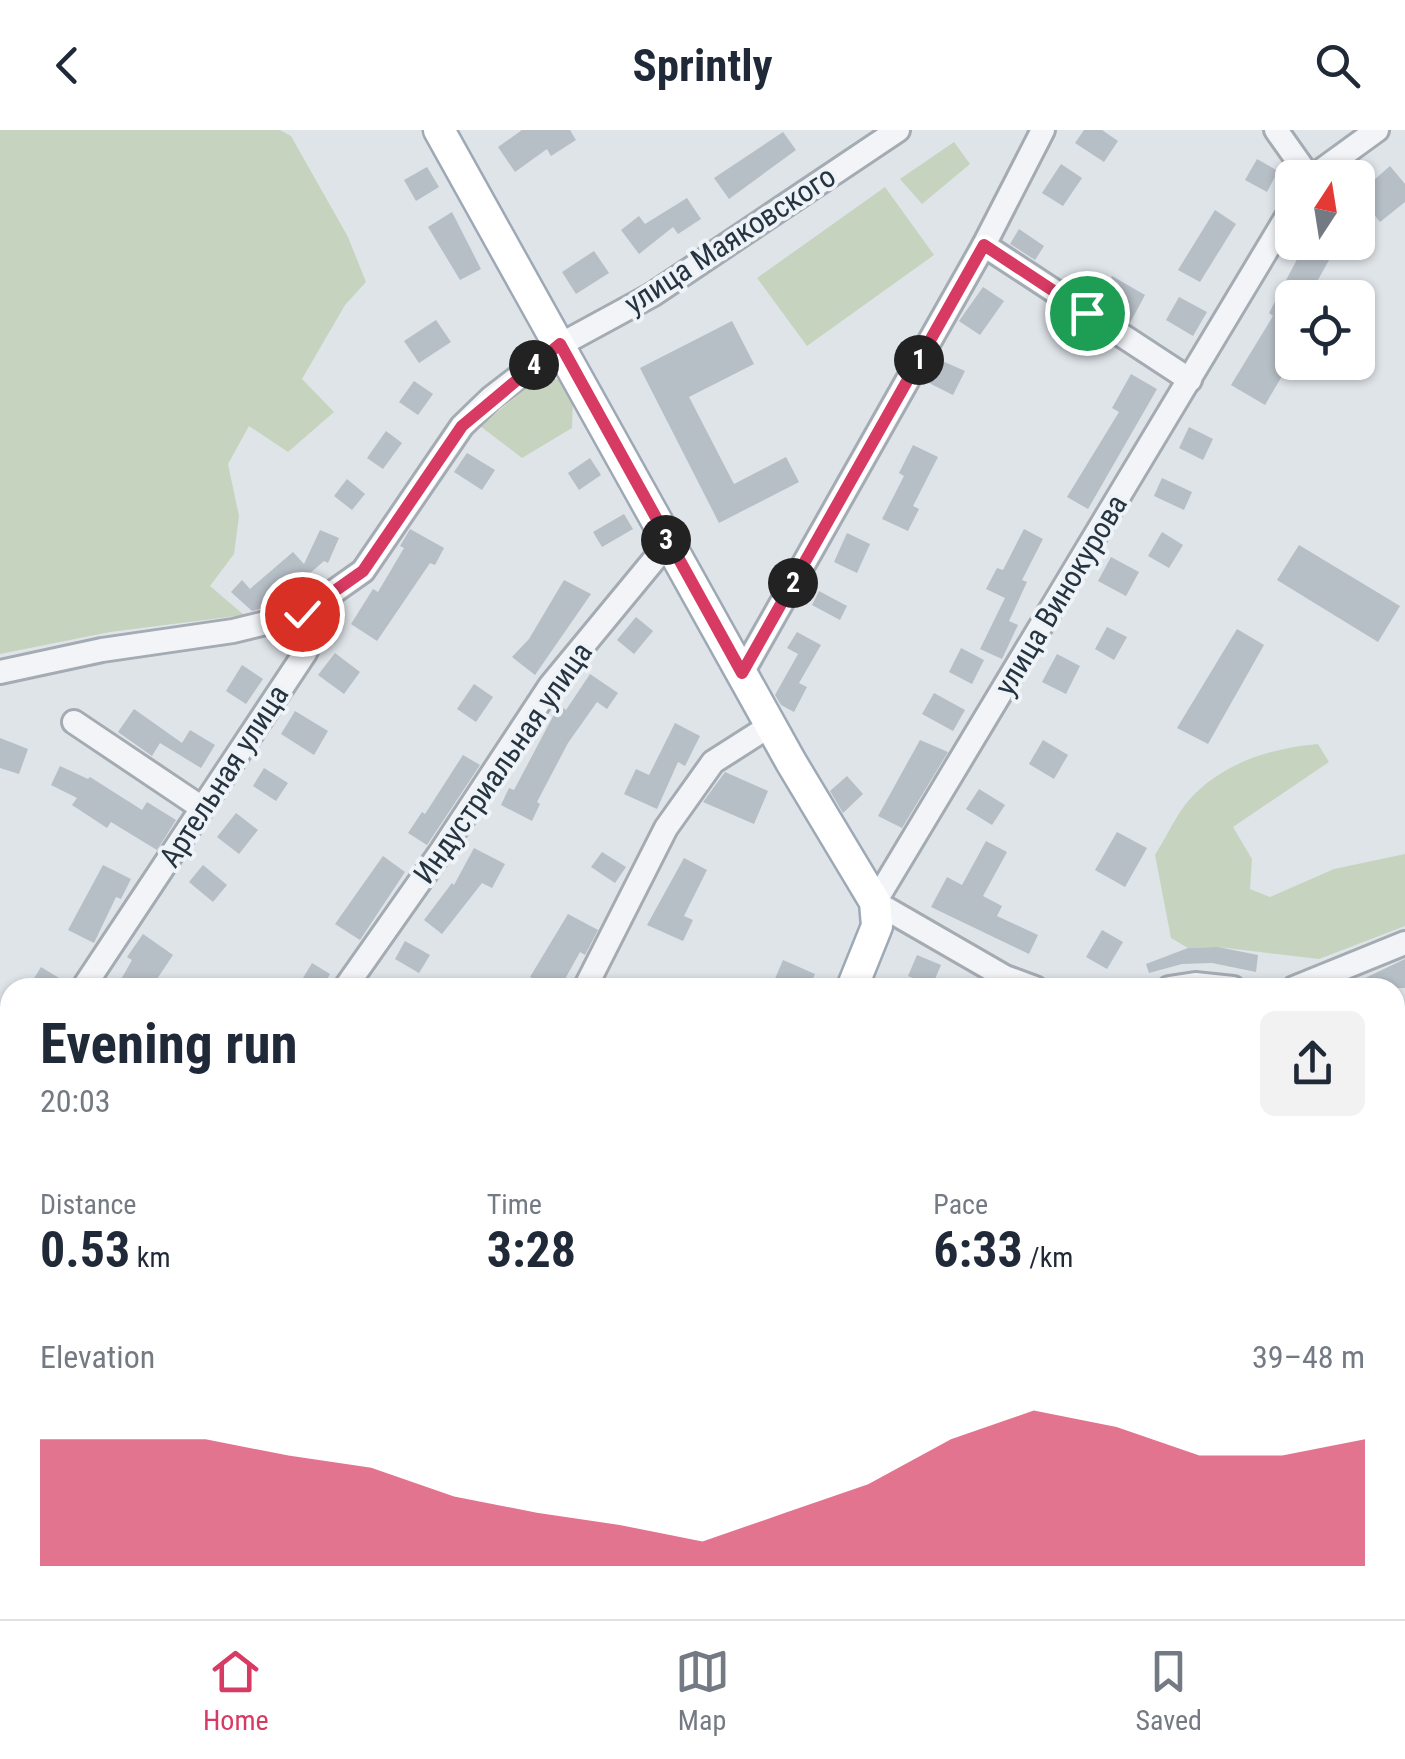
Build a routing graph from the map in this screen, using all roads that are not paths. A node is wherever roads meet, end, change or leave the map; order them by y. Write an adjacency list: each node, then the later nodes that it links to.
1 (898, 130): 10 (street, улица Маяковского)
2 (1043, 130): 9 (street)
3 (1276, 130): 6 (street)
4 (1377, 130): 7 (street)
5 (444, 132): 10 (main road)
6 (1298, 160)
7 (1336, 160)
8 (1275, 237): 11 (street, улица Винокурова)
9 (984, 245): 11 (street); 15 (street)
10 (560, 344): 12 (main road); 13 (street, Артельная улица)
11 (1190, 380): 19 (street, улица Винокурова)
12 (668, 543): 15 (main road); 22 (street, Индустриальная улица)
13 (330, 596): 14 (street); 18 (street, Артельная улица)
14 (0, 672)
15 (742, 673): 17 (main road)
16 (74, 722): 18 (street)
17 (771, 725): 19 (main road); 23 (street)
18 (202, 808): 21 (street, Артельная улица)
19 (875, 902): 24 (main road, улица Винокурова); 25 (street)
20 (1405, 943): 26 (street)
21 (91, 978)
22 (351, 978)
23 (589, 978)
24 (856, 978)
25 (1008, 978)
26 (1319, 978)

